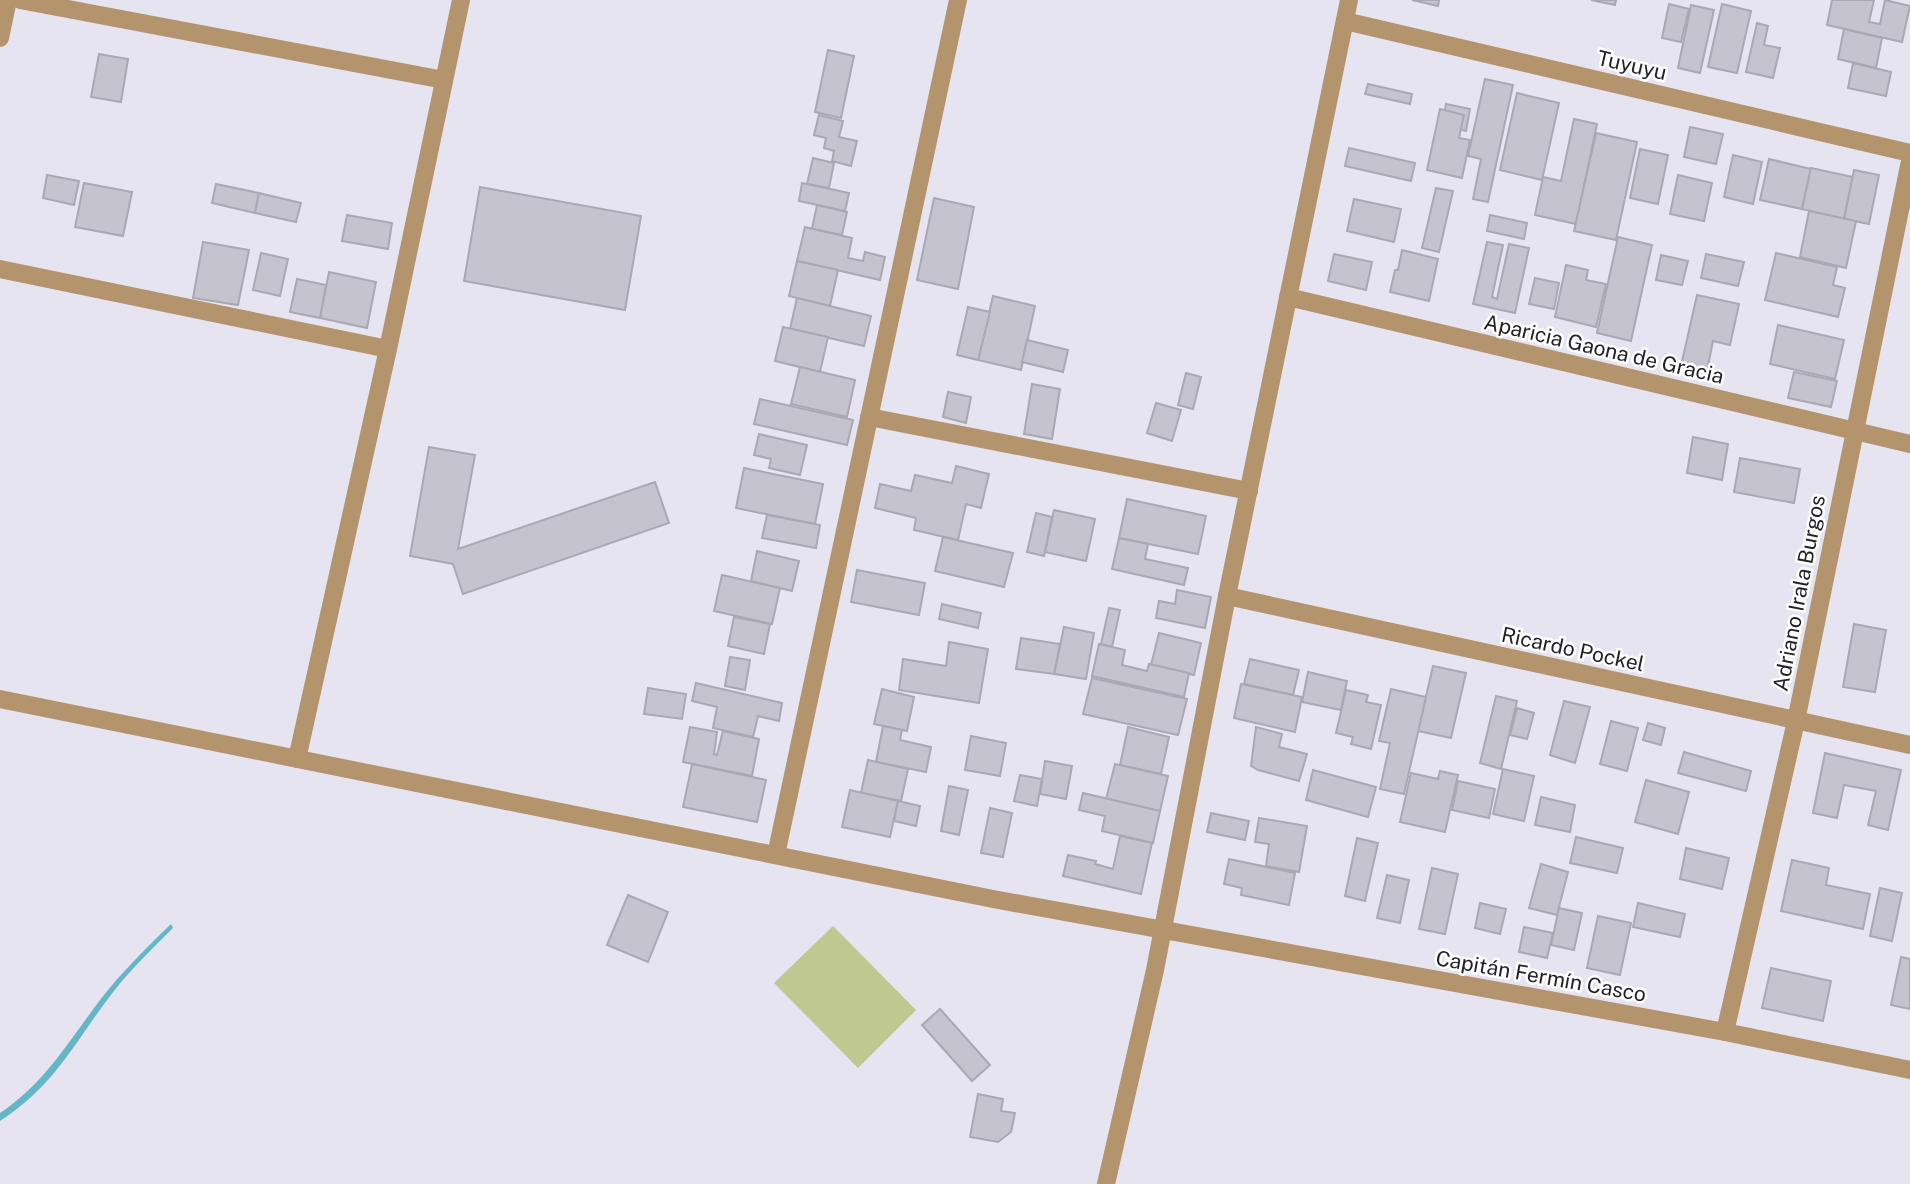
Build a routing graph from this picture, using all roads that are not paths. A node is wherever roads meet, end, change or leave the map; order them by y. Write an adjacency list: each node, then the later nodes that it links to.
1 (8, 0): 7 (street)
2 (20, 0): 8 (street)
3 (461, 0): 8 (street)
4 (958, 0): 14 (street)
5 (1349, 0): 6 (street)
6 (1345, 21): 9 (street, Tuyuyu); 12 (street)
7 (0, 38)
8 (444, 80): 13 (street)
9 (1910, 153)
10 (1910, 160): 15 (street, Adriano Irala Burgos)
11 (0, 269): 13 (street)
12 (1288, 297): 15 (street, Aparicia Gaona de Gracia); 17 (street)
13 (388, 349): 22 (street)
14 (869, 417): 17 (street); 23 (street)
15 (1855, 432): 16 (street, Aparicia Gaona de Gracia); 20 (street, Adriano Irala Burgos)
16 (1910, 444)
17 (1249, 491): 18 (street)
18 (1227, 596): 20 (street, Ricardo Pockel); 24 (street)
19 (0, 699): 22 (street, Capitán Fermín Casco)
20 (1796, 721): 21 (street, Ricardo Pockel); 25 (street, Adriano Irala Burgos)
21 (1910, 745)
22 (297, 759): 23 (street, Capitán Fermín Casco)
23 (776, 855): 24 (street, Capitán Fermín Casco)
24 (1163, 931): 25 (street, Capitán Fermín Casco); 27 (street)
25 (1725, 1032): 26 (street, Capitán Fermín Casco)
26 (1910, 1070)
27 (1105, 1184)

